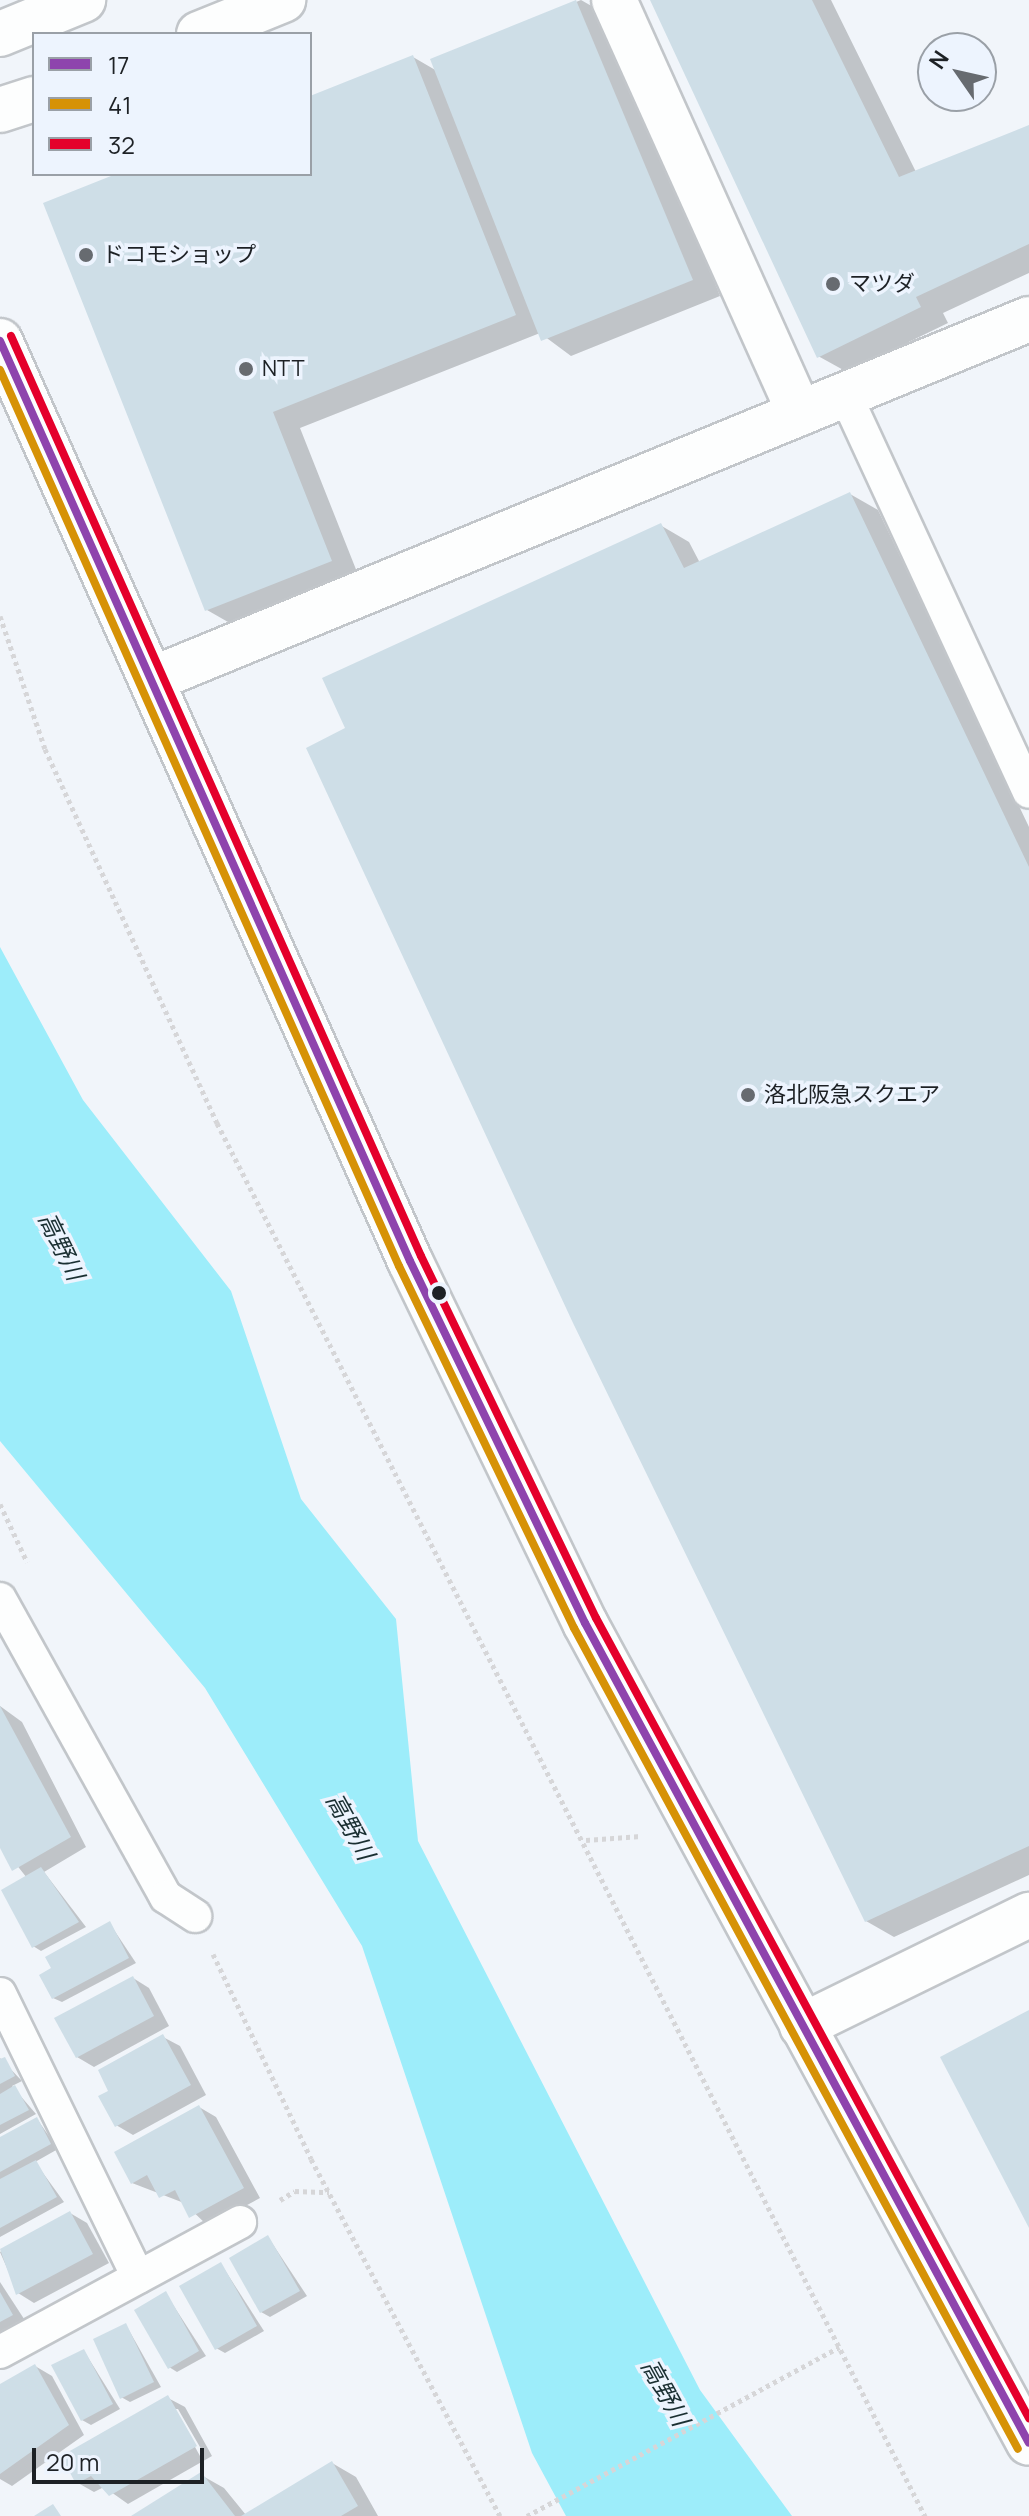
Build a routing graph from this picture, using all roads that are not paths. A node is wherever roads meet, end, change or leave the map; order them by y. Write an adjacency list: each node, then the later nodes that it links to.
1 (83, 0): 5 (street)
2 (283, 0): 4 (street)
3 (614, 0): 11 (street)
4 (204, 32)
5 (0, 34)
6 (32, 100): 7 (street)
7 (0, 110)
8 (1029, 319): 10 (street)
9 (0, 341): 12 (street)
10 (845, 394): 11 (street); 13 (lane)
11 (800, 413): 12 (street)
12 (153, 679): 18 (street)
13 (1029, 792)
14 (0, 1599): 16 (lane)
15 (1029, 1915): 18 (street)
16 (195, 1916)
17 (0, 1994): 20 (lane)
18 (802, 2026): 22 (street)
19 (240, 2222): 20 (lane)
20 (138, 2277): 21 (lane)
21 (0, 2352)
22 (1029, 2443)

